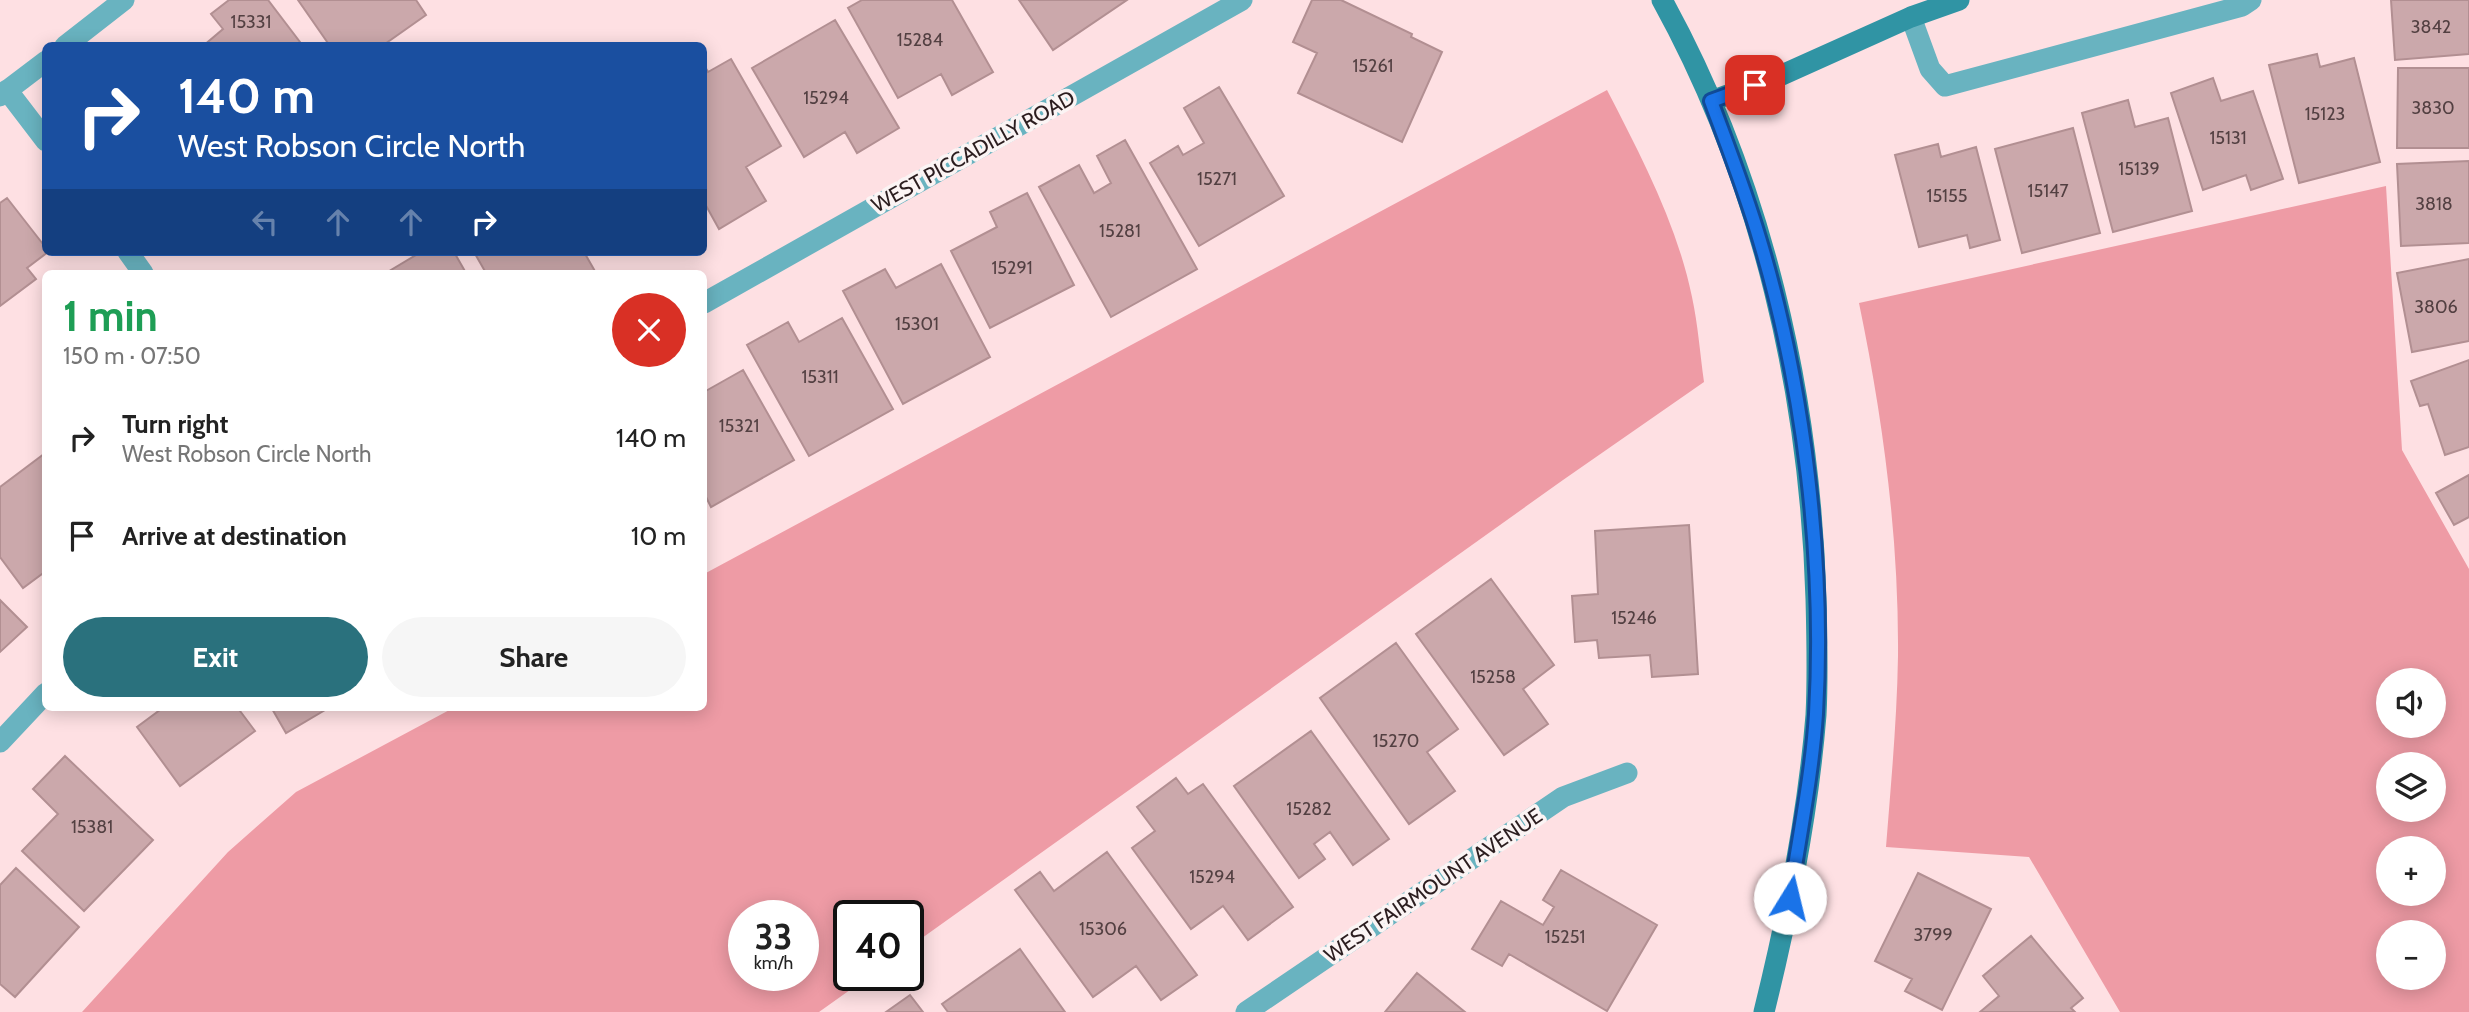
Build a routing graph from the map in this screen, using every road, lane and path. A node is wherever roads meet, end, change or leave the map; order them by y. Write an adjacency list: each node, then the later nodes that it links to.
1 (124, 0): 7 (street)
2 (1242, 0): 12 (street, WEST PICCADILLY ROAD)
3 (1662, 0): 10 (street)
4 (1959, 0): 6 (street)
5 (2251, 0): 6 (street)
6 (1911, 17): 10 (street)
7 (70, 42)
8 (42, 64): 9 (street)
9 (4, 93): 11 (street)
10 (1711, 101): 17 (street)
11 (42, 136)
12 (707, 301)
13 (42, 697): 14 (street)
14 (0, 742)
15 (1627, 773): 16 (street, WEST FAIRMOUNT AVENUE)
16 (1246, 1012)
17 (1764, 1012)

